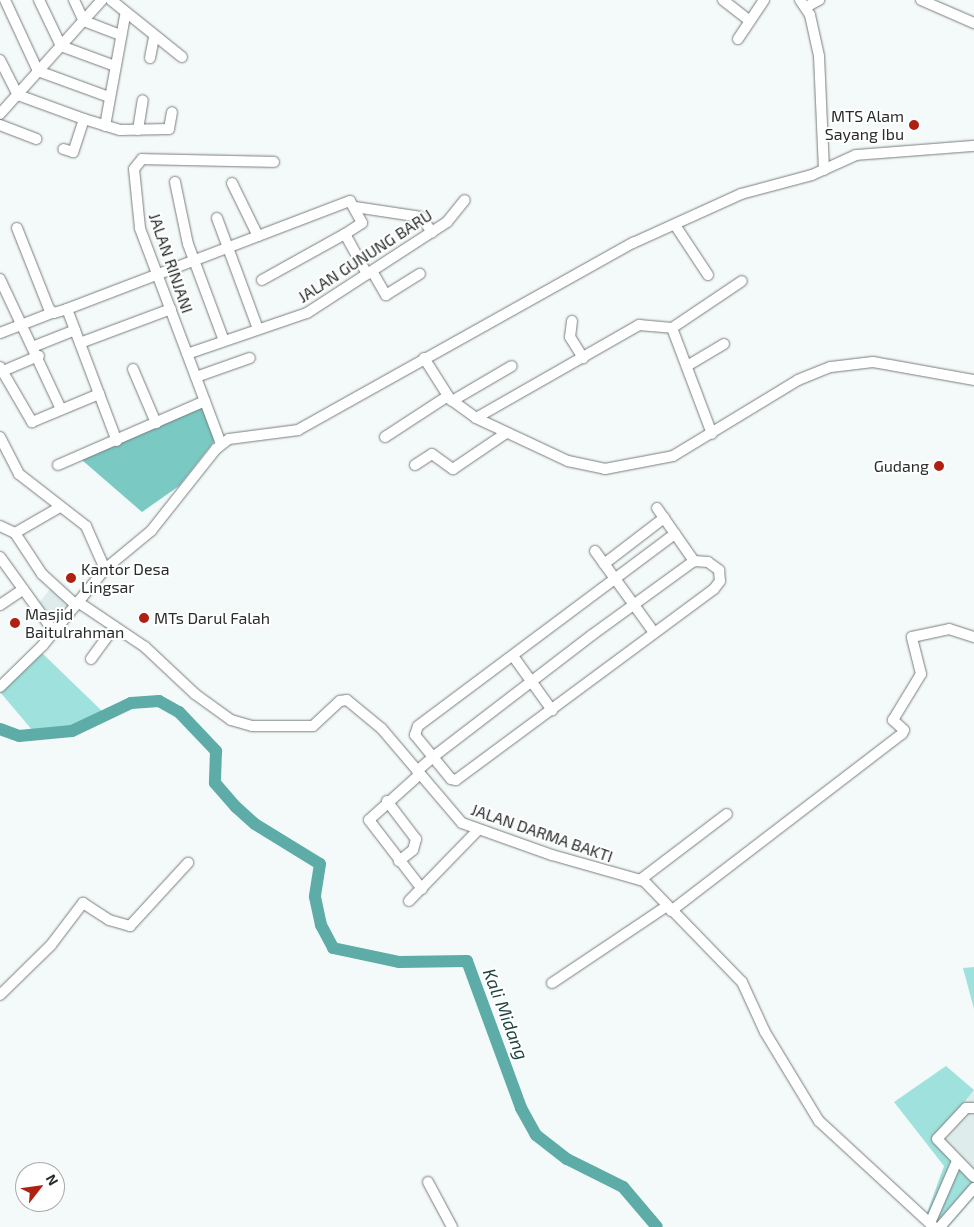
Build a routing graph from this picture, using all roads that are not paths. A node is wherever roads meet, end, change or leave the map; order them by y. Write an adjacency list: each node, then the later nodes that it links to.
1 (5, 0): 23 (street)
2 (39, 0): 18 (street)
3 (74, 0): 12 (street)
4 (102, 0): 12 (street)
5 (111, 0): 11 (street)
6 (723, 0): 13 (street)
7 (764, 0): 13 (street)
8 (819, 0): 10 (street)
9 (921, 0): 14 (street)
10 (803, 3): 37 (street)
11 (125, 16): 15 (street); 16 (street)
12 (84, 21): 15 (street); 18 (street)
13 (750, 22): 17 (street)
14 (974, 22)
15 (121, 34): 22 (street)
16 (154, 37): 19 (street); 20 (street)
17 (738, 39)
18 (61, 46): 22 (street); 23 (street)
19 (182, 57)
20 (150, 58)
21 (0, 60): 24 (street)
22 (115, 66): 25 (street)
23 (38, 71): 24 (street); 25 (street)
24 (18, 95): 28 (street); 29 (street)
25 (109, 97): 31 (street)
26 (143, 100): 32 (street)
27 (172, 112): 32 (street)
28 (0, 114)
29 (84, 119): 31 (street); 35 (street)
30 (0, 125): 33 (street)
31 (105, 126): 32 (street)
32 (138, 130)
33 (36, 139)
34 (974, 146): 37 (street)
35 (63, 149)
36 (274, 162): 50 (street, JALAN RINJANI)
37 (824, 167): 43 (street)
38 (175, 182): 49 (street)
39 (232, 183): 47 (street)
40 (465, 200): 45 (street, JALAN GUNUNG BARU)
41 (355, 206): 45 (street); 46 (street); 47 (street)
42 (217, 218): 48 (street)
43 (675, 225): 53 (street); 73 (street)
44 (17, 228): 59 (street)
45 (432, 232): 51 (street, JALAN GUNUNG BARU)
46 (345, 234): 51 (street); 55 (street)
47 (258, 236): 48 (street)
48 (229, 248): 49 (street); 63 (street)
49 (194, 261): 50 (street); 66 (street)
50 (157, 271): 57 (street); 58 (street, JALAN RINJANI)
51 (369, 273): 52 (street); 63 (street, JALAN GUNUNG BARU)
52 (420, 274)
53 (708, 276)
54 (0, 279): 61 (street)
55 (262, 280)
56 (742, 281): 62 (street)
57 (67, 308): 59 (street); 64 (street)
58 (170, 309): 67 (street); 70 (street, JALAN RINJANI)
59 (52, 313): 61 (street)
60 (572, 321): 74 (street)
61 (20, 325): 65 (street); 69 (street)
62 (672, 328): 74 (street); 76 (street)
63 (258, 329): 66 (street, JALAN GUNUNG BARU)
64 (75, 330): 67 (street); 69 (street)
65 (0, 333)
66 (224, 341): 70 (street, JALAN GUNUNG BARU)
67 (80, 343): 81 (street)
68 (724, 344): 76 (street)
69 (35, 346): 71 (street)
70 (187, 354): 79 (street, JALAN RINJANI)
71 (39, 356): 77 (street); 84 (street)
72 (250, 358): 79 (street)
73 (424, 358): 82 (street); 92 (street)
74 (584, 358): 85 (street)
75 (512, 366): 82 (street)
76 (687, 366): 88 (street)
77 (1, 369): 84 (street)
78 (133, 369): 86 (street)
79 (196, 377): 83 (street, JALAN RINJANI)
80 (974, 380): 88 (street)
81 (99, 394): 84 (street); 91 (street)
82 (450, 399): 85 (street); 90 (street)
83 (205, 401): 86 (street); 92 (street, JALAN RINJANI)
84 (62, 409)
85 (476, 418): 87 (street)
86 (156, 423): 91 (street)
87 (506, 433): 88 (street); 93 (street)
88 (712, 434)
89 (0, 437): 95 (street)
90 (385, 437)
91 (117, 441): 94 (street)
92 (221, 444): 105 (street)
93 (415, 464)
94 (58, 465)
95 (60, 508): 99 (street); 105 (street)
96 (658, 508): 97 (street)
97 (664, 518): 100 (street); 104 (street)
98 (0, 526): 99 (street)
99 (15, 533): 108 (street, JALAN DARMA BAKTI)
100 (675, 534): 103 (street); 106 (street)
101 (595, 551): 104 (street)
102 (0, 557): 107 (street)
103 (694, 561): 110 (street); 112 (street)
104 (604, 564): 106 (street)
105 (105, 569): 108 (street)
106 (615, 579): 110 (street); 115 (street)
107 (20, 591): 109 (street); 113 (street)
108 (77, 603): 111 (street, JALAN DARMA BAKTI); 113 (street)
109 (0, 605)
110 (634, 605): 112 (street); 117 (street)
111 (114, 627): 116 (street); 121 (street, JALAN DARMA BAKTI)
112 (653, 631): 119 (street)
113 (54, 632): 118 (street)
114 (974, 637): 130 (street)
115 (514, 656): 117 (street); 120 (street)
116 (91, 659)
117 (533, 682): 119 (street); 120 (street)
118 (0, 687)
119 (552, 710): 120 (street)
120 (433, 757): 121 (street)
121 (418, 773): 122 (street); 124 (street, JALAN DARMA BAKTI)
122 (387, 801): 125 (street); 125 (street)
123 (727, 814): 127 (street)
124 (478, 830): 127 (street, JALAN DARMA BAKTI); 128 (street)
125 (400, 861): 128 (street)
126 (188, 863): 132 (street)
127 (640, 880): 130 (street, JALAN DARMA BAKTI)
128 (422, 888): 129 (street)
129 (409, 902)
130 (669, 908): 131 (street); 138 (street, JALAN DARMA BAKTI)
131 (552, 983)
132 (0, 995)
133 (974, 1108): 134 (street)
134 (957, 1161): 135 (street); 138 (street)
135 (974, 1177)
136 (428, 1182): 139 (street)
137 (974, 1188): 140 (street)
138 (932, 1225)
139 (452, 1227)
140 (940, 1227)

